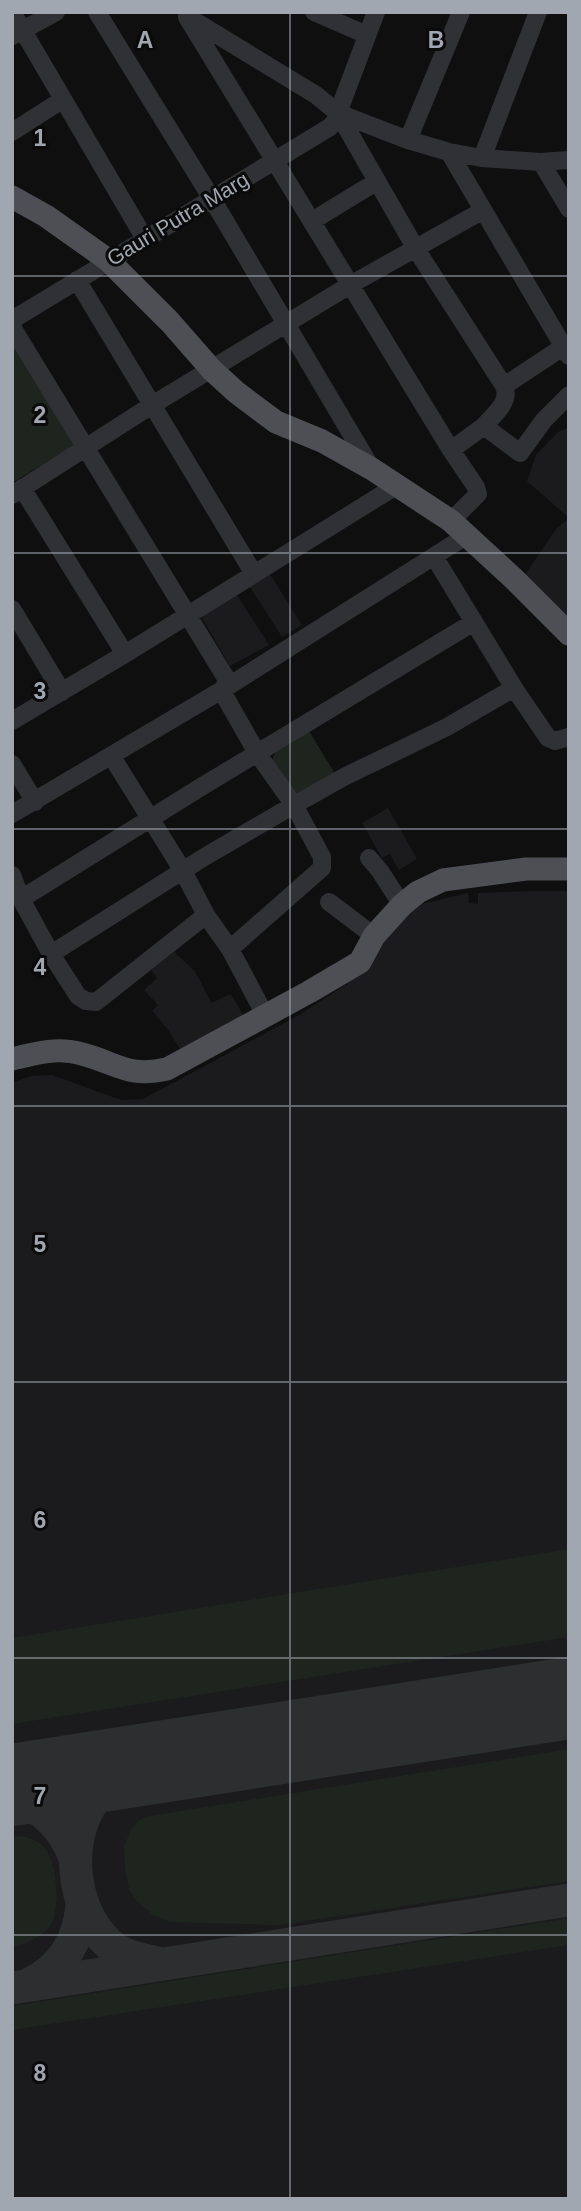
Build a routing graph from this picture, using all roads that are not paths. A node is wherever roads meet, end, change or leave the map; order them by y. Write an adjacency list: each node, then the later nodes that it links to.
1 (12, 12): 9 (street)
2 (56, 12): 9 (street)
3 (97, 12): 22 (street)
4 (314, 12): 10 (street)
5 (376, 12): 10 (street)
6 (461, 12): 14 (street)
7 (538, 12): 17 (street)
8 (186, 14): 12 (street); 18 (street)
9 (18, 33): 11 (street)
10 (367, 35): 12 (street)
11 (62, 100): 13 (street); 26 (street)
12 (338, 113): 14 (street); 18 (street, Gauri Putra Marg); 20 (street)
13 (12, 132)
14 (408, 140): 15 (street)
15 (449, 152): 17 (street); 24 (street)
16 (567, 156): 19 (street)
17 (482, 158): 19 (street)
18 (275, 160): 22 (street, Gauri Putra Marg); 25 (street)
19 (541, 162): 23 (street)
20 (376, 181): 25 (street); 27 (street)
21 (12, 197): 28 (main road)
22 (212, 199): 26 (street, Gauri Putra Marg); 32 (street)
23 (569, 209)
24 (482, 211): 27 (street); 34 (street)
25 (312, 221): 30 (street)
26 (145, 239): 28 (street, Gauri Putra Marg)
27 (416, 249): 30 (street); 36 (street)
28 (108, 260): 29 (street, Gauri Putra Marg); 35 (main road)
29 (77, 280): 31 (street, Gauri Putra Marg); 38 (street)
30 (350, 285): 32 (street); 41 (street)
31 (12, 320)
32 (286, 324): 35 (street); 42 (street)
33 (12, 327): 40 (street)
34 (566, 351): 36 (street)
35 (212, 370): 38 (street); 42 (main road)
36 (504, 386): 39 (street)
37 (569, 395): 39 (street)
38 (152, 405): 40 (street); 47 (street)
39 (484, 426): 41 (street)
40 (87, 448): 44 (street); 49 (street)
41 (451, 450): 45 (street)
42 (372, 469): 43 (main road)
43 (396, 486): 45 (main road); 47 (street)
44 (17, 492): 52 (street)
45 (458, 529): 46 (street); 51 (main road)
46 (435, 558): 50 (street); 53 (street)
47 (254, 574): 49 (street)
48 (12, 610): 55 (street)
49 (188, 614): 52 (street); 53 (street)
50 (474, 622): 54 (street); 58 (street)
51 (569, 634)
52 (125, 654): 55 (street)
53 (227, 687): 58 (street); 59 (street)
54 (514, 688): 57 (street); 62 (street)
55 (62, 692): 56 (street)
56 (12, 721)
57 (569, 737)
58 (257, 753): 62 (street); 64 (street)
59 (112, 757): 61 (street); 64 (street)
60 (12, 764): 61 (street)
61 (35, 802): 63 (street)
62 (293, 806): 67 (street); 74 (street)
63 (12, 814)
64 (151, 819): 67 (street); 69 (street)
65 (369, 858): 71 (street)
66 (569, 869): 71 (main road)
67 (183, 871): 72 (street); 75 (street)
68 (12, 875): 69 (street)
69 (21, 899): 75 (street)
70 (329, 902): 73 (street)
71 (402, 905): 73 (main road)
72 (206, 915): 74 (street); 75 (street)
73 (374, 936): 76 (main road)
74 (230, 949): 76 (street)
75 (51, 954)
76 (265, 1015): 77 (main road)
77 (12, 1059)

